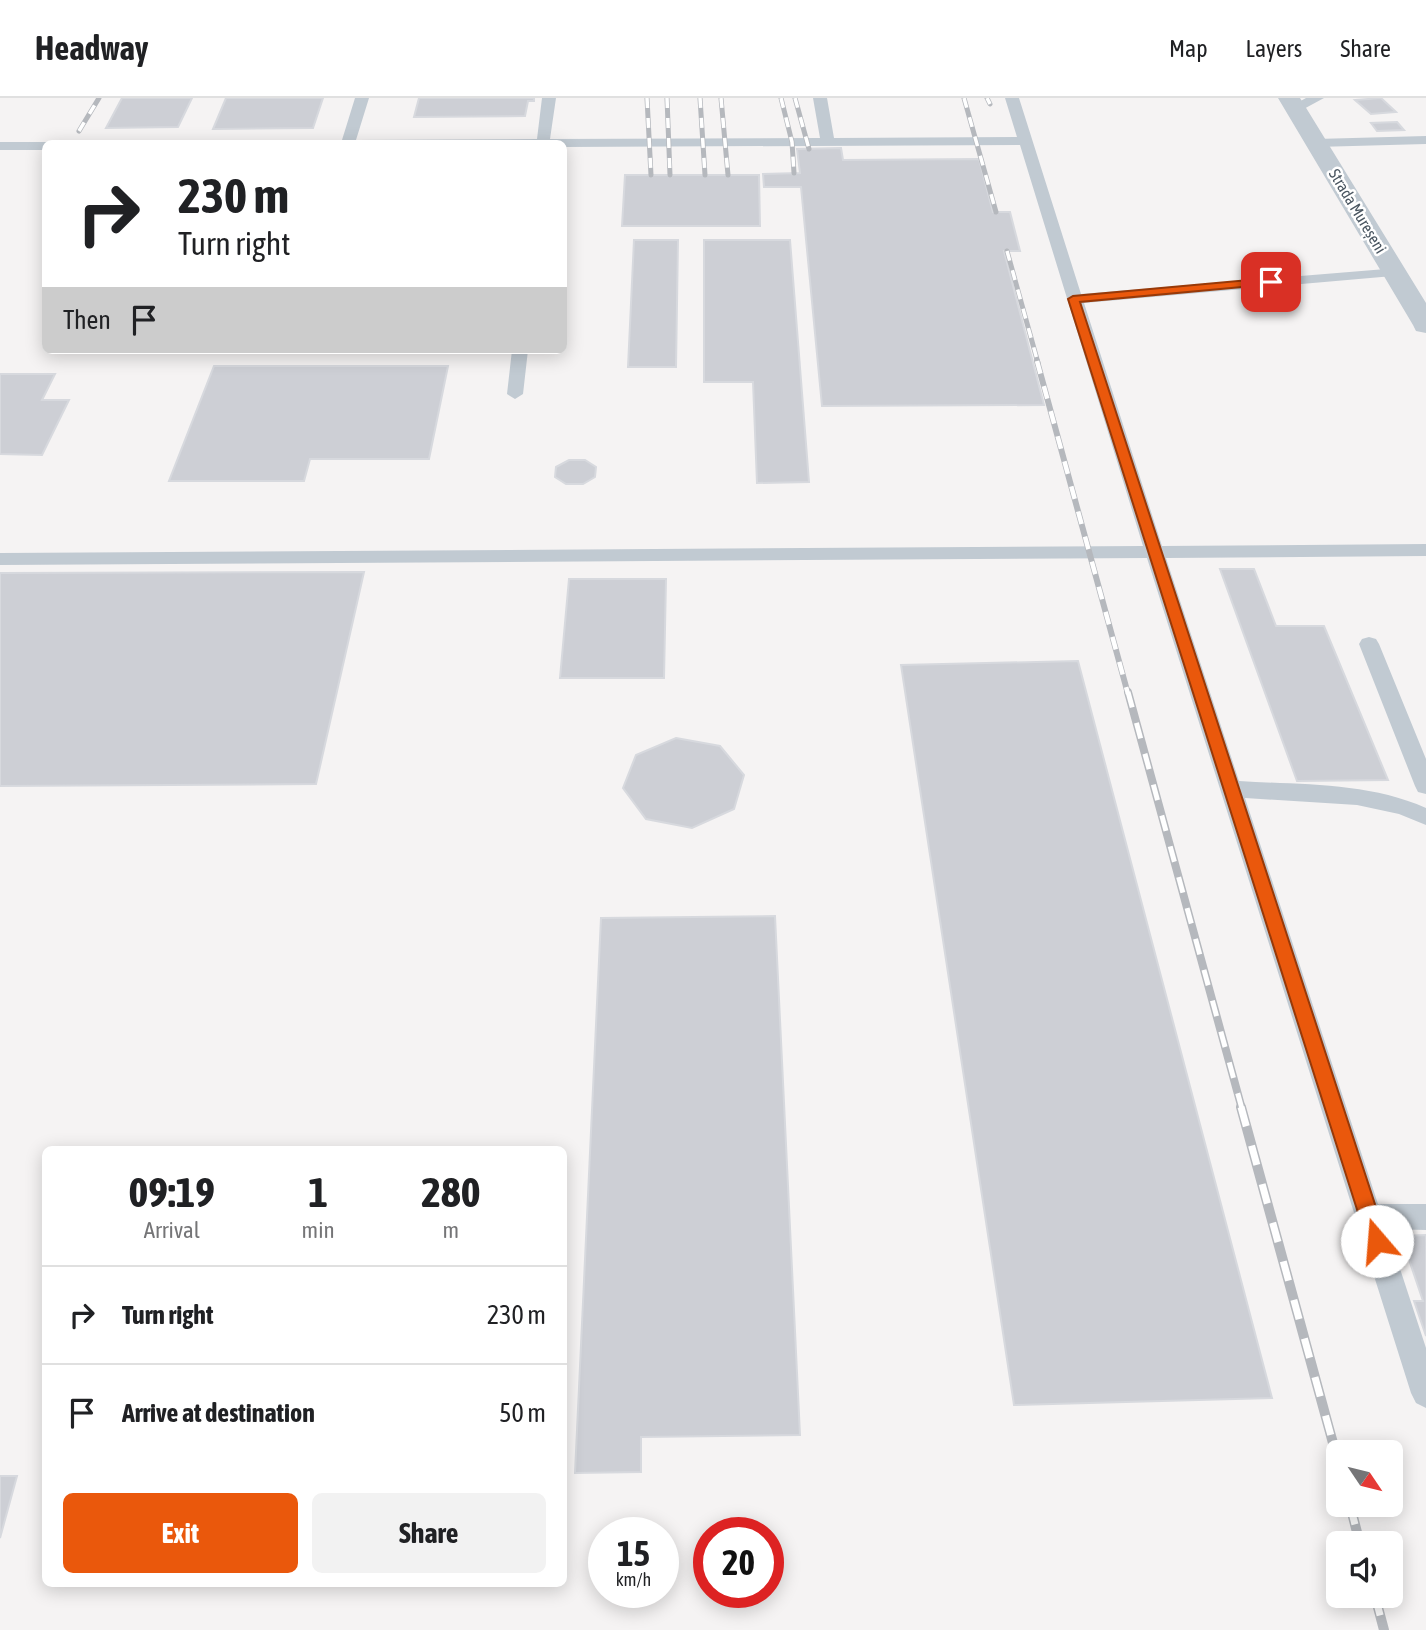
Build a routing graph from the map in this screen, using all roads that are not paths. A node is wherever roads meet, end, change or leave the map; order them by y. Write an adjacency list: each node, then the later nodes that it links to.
1 (362, 98): 6 (lane)
2 (549, 98): 7 (lane)
3 (820, 98): 10 (lane)
4 (1012, 98): 9 (lane)
5 (1300, 101): 12 (street, Strada Mureșeni)
6 (349, 140)
7 (543, 140)
8 (1426, 140): 12 (lane)
9 (1025, 141): 10 (lane); 16 (lane)
10 (828, 142): 11 (lane)
11 (567, 143)
12 (1317, 143): 15 (street, Strada Mureșeni)
13 (0, 146): 14 (lane)
14 (42, 146)
15 (1393, 271): 16 (lane); 17 (street, Strada Mureșeni)
16 (1073, 299): 21 (lane)
17 (1426, 325)
18 (520, 354): 19 (lane)
19 (515, 394)
20 (1426, 550): 21 (lane)
21 (1154, 551): 22 (lane); 25 (lane)
22 (0, 559)
23 (1368, 644): 24 (lane)
24 (1426, 786)
25 (1231, 789): 26 (lane); 27 (lane)
26 (1426, 817)
27 (1369, 1216): 28 (lane); 29 (lane)
28 (1426, 1217)
29 (1426, 1393)

